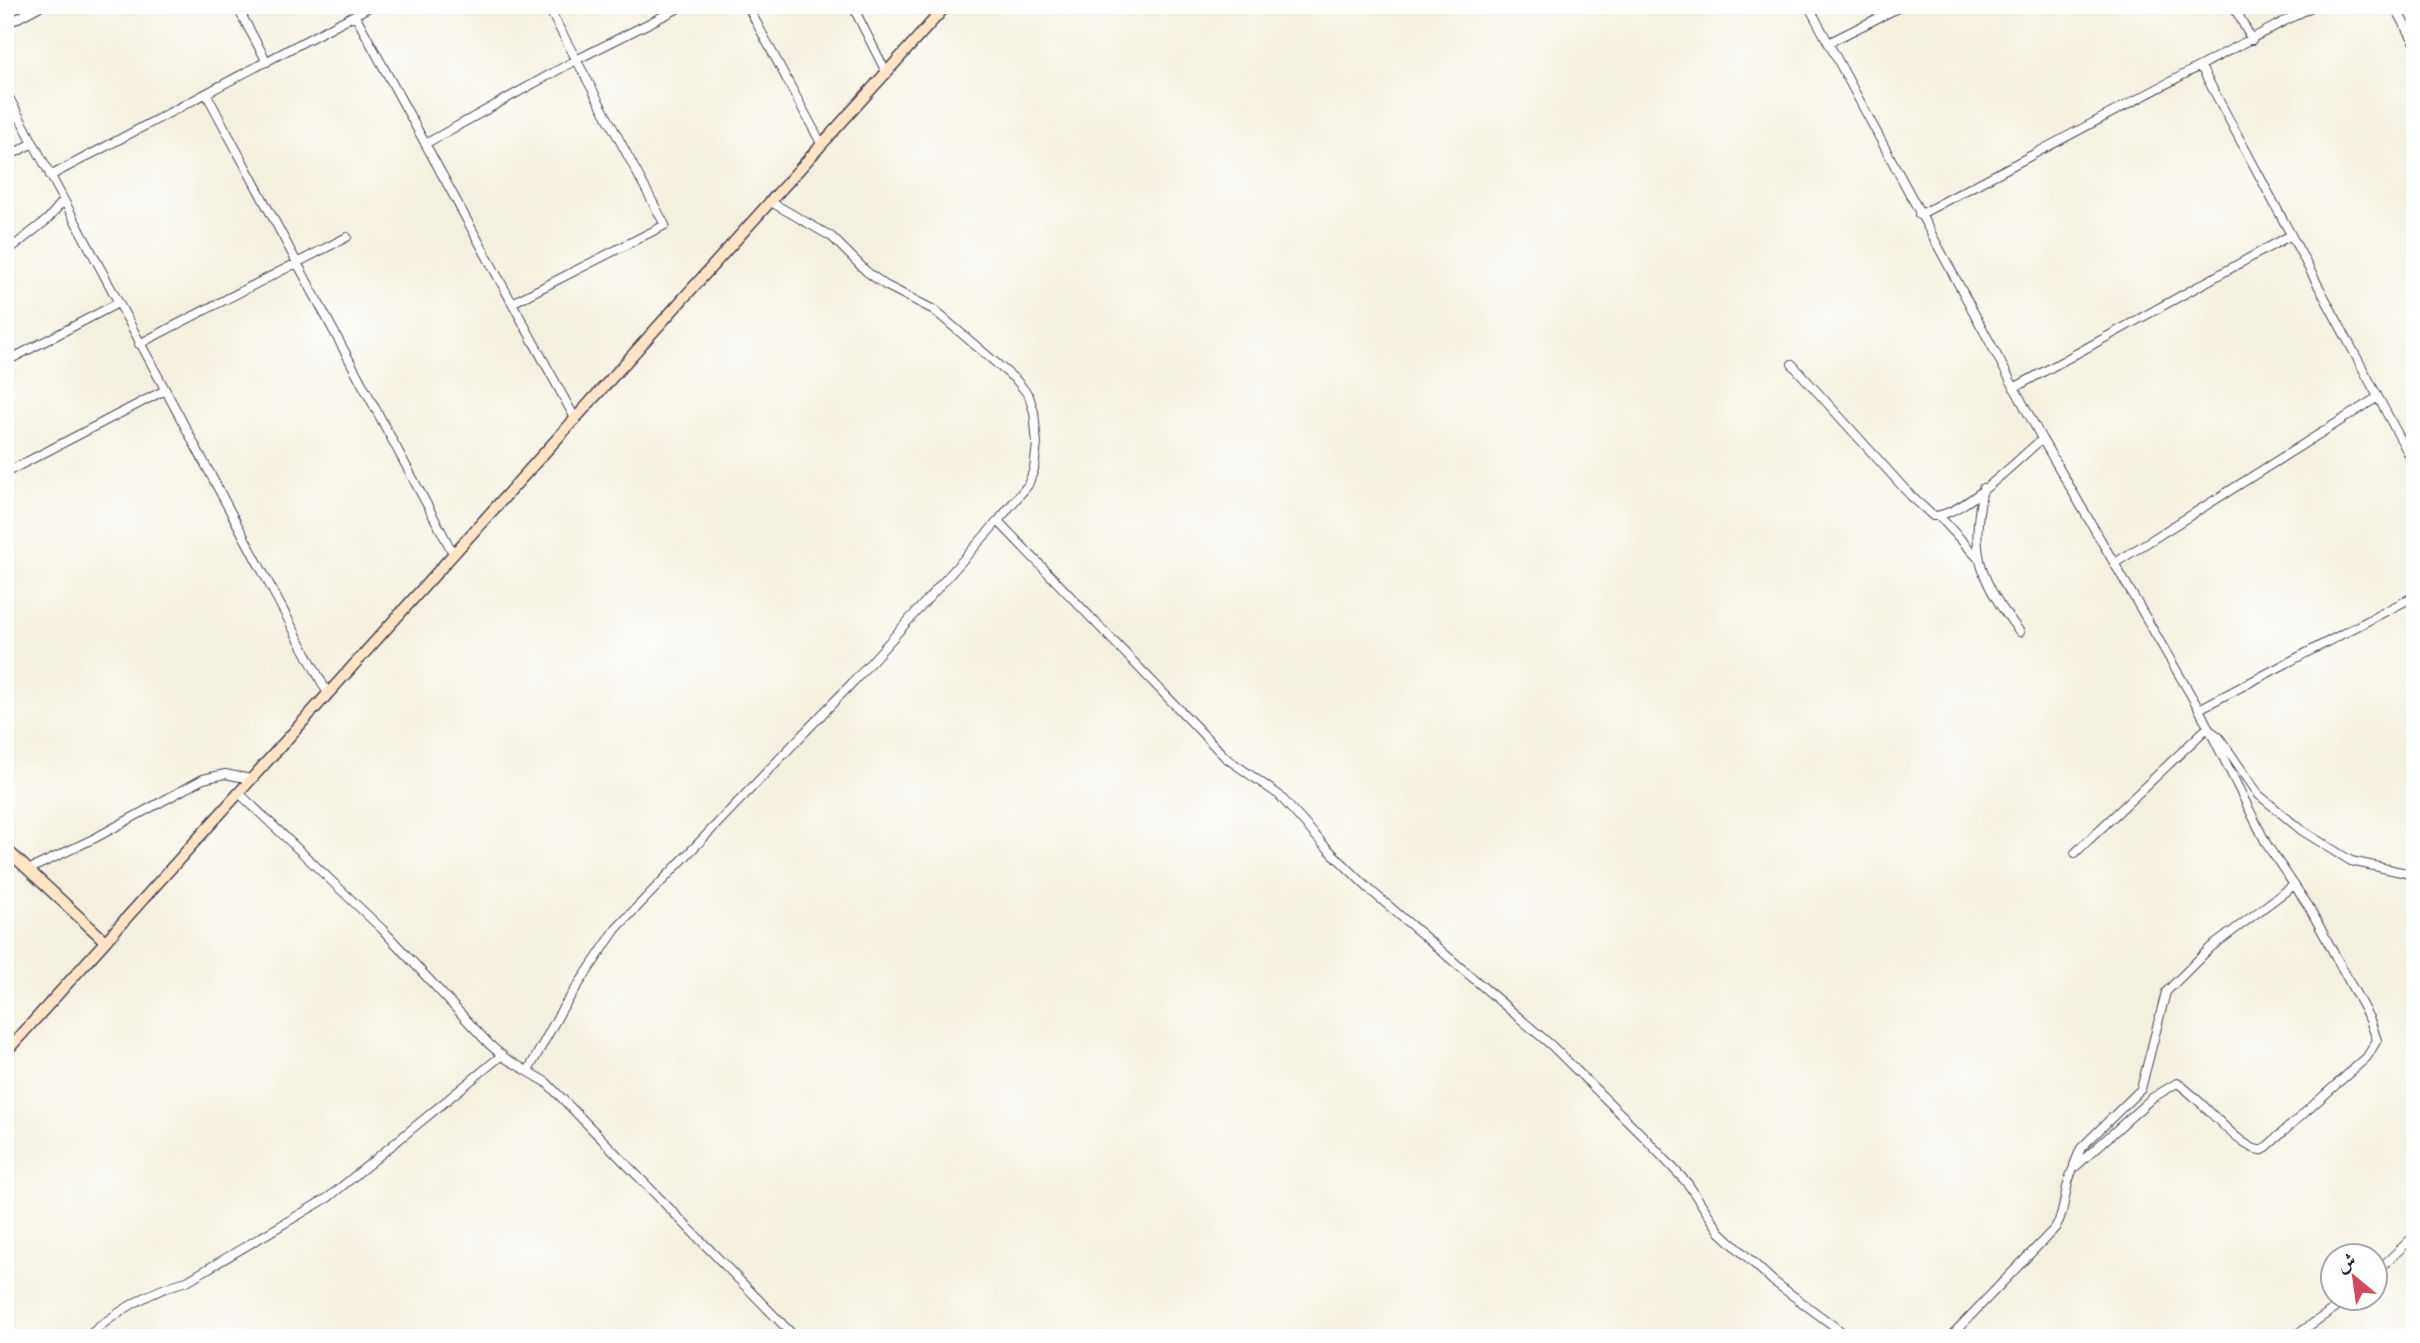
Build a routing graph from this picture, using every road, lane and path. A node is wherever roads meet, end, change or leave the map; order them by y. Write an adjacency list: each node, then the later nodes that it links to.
1 (42, 5): 15 (street)
2 (236, 5): 20 (street)
3 (373, 5): 14 (street)
4 (547, 5): 19 (street)
5 (685, 5): 19 (street)
6 (747, 5): 27 (street)
7 (852, 5): 22 (street)
8 (947, 5): 22 (street)
9 (1808, 5): 17 (street)
10 (1904, 5): 17 (street)
11 (2233, 5): 16 (street)
12 (2315, 5): 16 (street)
13 (2394, 5): 18 (street)
14 (355, 15): 20 (street); 26 (street)
15 (5, 25)
16 (2252, 40): 21 (street)
17 (1828, 43): 32 (street)
18 (2415, 43)
19 (576, 60): 26 (street); 37 (street)
20 (267, 62): 24 (street)
21 (2201, 67): 32 (street); 33 (street)
22 (887, 74): 27 (street)
23 (5, 90): 25 (street)
24 (207, 95): 29 (street); 36 (street)
25 (33, 143): 28 (street); 29 (street)
26 (425, 144): 37 (street)
27 (822, 145): 31 (street)
28 (5, 158)
29 (50, 176): 30 (street)
30 (63, 201): 35 (street); 38 (street)
31 (771, 202): 45 (street); 51 (street)
32 (1919, 215): 42 (street)
33 (2291, 235): 42 (street); 44 (street)
34 (347, 237): 36 (street)
35 (5, 253)
36 (296, 263): 39 (street); 52 (street)
37 (514, 302): 45 (street)
38 (118, 303): 39 (street); 40 (street)
39 (139, 344): 43 (street)
40 (5, 362)
41 (1791, 364): 50 (street)
42 (2014, 388): 46 (street)
43 (165, 390): 48 (street); 57 (street)
44 (2378, 397): 47 (street); 54 (street)
45 (576, 420): 52 (street)
46 (2042, 439): 49 (street); 54 (street)
47 (2415, 466)
48 (5, 472)
49 (1983, 488): 50 (street); 53 (street)
50 (1939, 516): 53 (street)
51 (998, 521): 70 (street); 77 (street)
52 (454, 555): 57 (street)
53 (1977, 557): 56 (street)
54 (2115, 563): 58 (street)
55 (2415, 596): 58 (street)
56 (2020, 632)
57 (328, 694): 60 (street)
58 (2199, 709): 59 (street)
59 (2207, 728): 63 (street); 65 (street); 66 (street)
60 (251, 779): 61 (street); 64 (street)
61 (239, 793): 67 (street); 69 (street)
62 (5, 848): 64 (street)
63 (2075, 853)
64 (28, 870): 67 (street)
65 (2415, 875)
66 (2294, 885): 71 (street); 71 (street)
67 (105, 942): 68 (street)
68 (5, 1053)
69 (502, 1055): 70 (street); 75 (street)
70 (528, 1071): 76 (street)
71 (2073, 1169): 78 (street)
72 (2415, 1235): 73 (street)
73 (2388, 1261)
74 (2328, 1312): 79 (street)
75 (86, 1338)
76 (796, 1338)
77 (1850, 1338)
78 (1949, 1338)
79 (2292, 1338)

